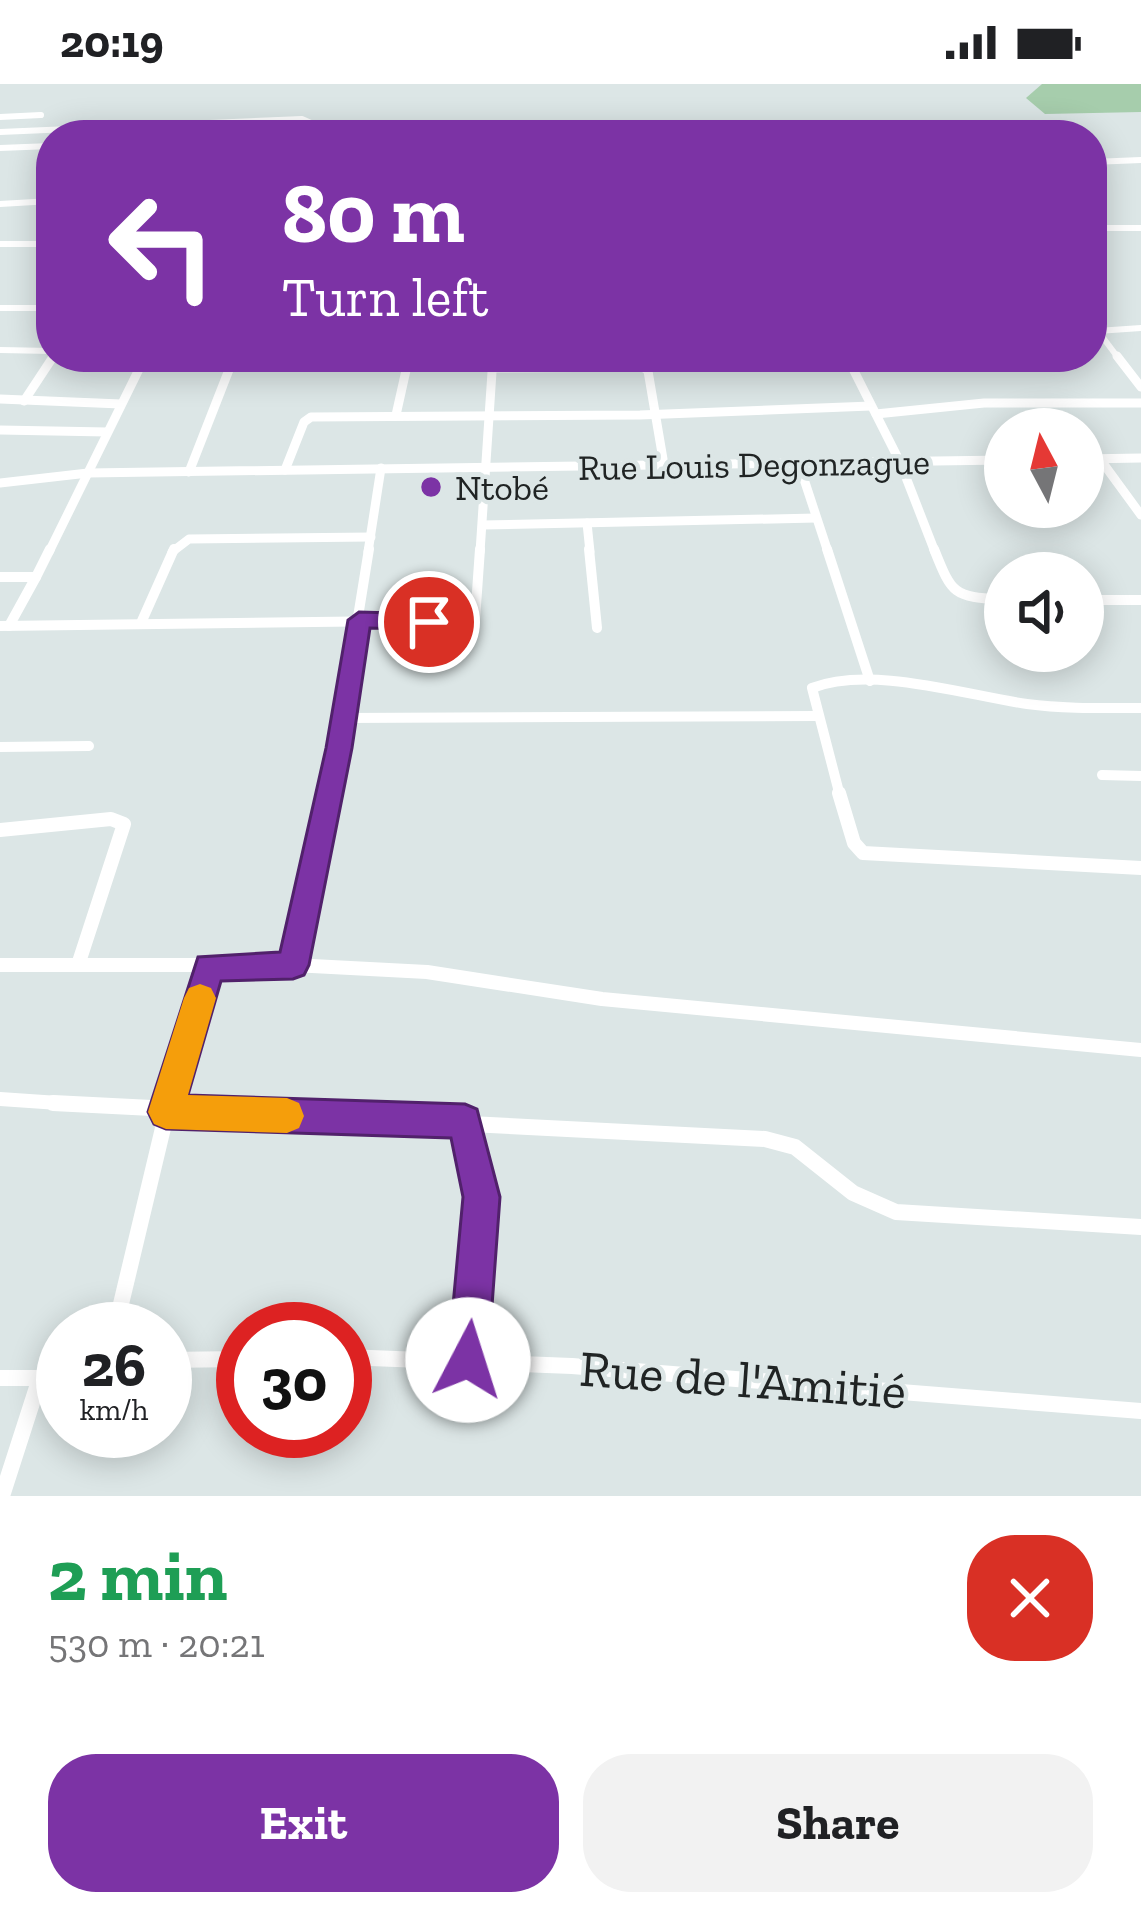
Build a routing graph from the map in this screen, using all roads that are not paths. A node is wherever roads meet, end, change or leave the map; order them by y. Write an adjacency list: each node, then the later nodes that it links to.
1 (40, 115): 2 (street)
2 (0, 117)
3 (36, 130): 4 (street)
4 (0, 132)
5 (36, 147): 6 (street)
6 (0, 148)
7 (1141, 160): 8 (street)
8 (1107, 161)
9 (36, 202): 10 (street)
10 (0, 203)
11 (1107, 228): 12 (street)
12 (1141, 228)
13 (0, 244): 14 (street)
14 (36, 244)
15 (0, 308): 16 (street)
16 (36, 308)
17 (1107, 327): 18 (street)
18 (1141, 328)
19 (1107, 342): 29 (street)
20 (0, 350): 21 (street)
21 (36, 353)
22 (41, 372): 31 (street)
23 (138, 372): 33 (street)
24 (228, 372): 51 (street)
25 (406, 372): 37 (street)
26 (492, 372): 36 (street)
27 (648, 372): 35 (street)
28 (854, 372): 34 (street)
29 (1140, 385)
30 (0, 399): 31 (street)
31 (25, 400): 33 (street)
32 (1141, 403): 34 (street)
33 (122, 404): 39 (street)
34 (873, 410): 35 (street); 43 (street)
35 (658, 414): 36 (street); 46 (street)
36 (488, 415): 37 (street); 47 (street)
37 (396, 416): 49 (street)
38 (0, 430): 39 (street)
39 (107, 432): 50 (street)
40 (1141, 458): 41 (street)
41 (1104, 459)
42 (984, 460): 43 (street, Rue Louis Degonzague)
43 (900, 462): 44 (street, Rue Louis Degonzague); 60 (street)
44 (800, 464): 46 (street, Rue Louis Degonzague); 54 (street)
45 (1104, 464): 53 (street)
46 (664, 465): 47 (street, Rue Louis Degonzague)
47 (486, 467): 48 (street, Rue Louis Degonzague); 56 (street)
48 (381, 468): 49 (street, Rue Louis Degonzague); 57 (street)
49 (285, 470): 51 (street, Rue Louis Degonzague)
50 (88, 472): 51 (street, Rue Louis Degonzague); 52 (street, Rue Louis Degonzague); 59 (street)
51 (189, 472)
52 (0, 483)
53 (1141, 515)
54 (816, 518): 55 (street); 67 (street)
55 (587, 523): 56 (street); 66 (street)
56 (483, 525): 63 (street)
57 (370, 537): 63 (street); 64 (street)
58 (0, 577): 59 (street)
59 (37, 577): 65 (street)
60 (984, 599)
61 (1104, 600): 62 (street)
62 (1141, 600)
63 (359, 620): 64 (street); 70 (street)
64 (141, 623): 65 (street)
65 (4, 626)
66 (598, 628)
67 (870, 681): 68 (street); 69 (street)
68 (1141, 708)
69 (816, 716): 70 (street); 76 (street)
70 (344, 718): 79 (street)
71 (89, 746): 72 (street)
72 (0, 747)
73 (1102, 775): 74 (street)
74 (1141, 776)
75 (0, 830): 78 (street)
76 (1141, 868)
77 (0, 965): 78 (street)
78 (78, 965): 80 (street)
79 (293, 965): 80 (street); 81 (street)
80 (209, 967): 83 (street)
81 (1141, 1050)
82 (0, 1099): 83 (street)
83 (166, 1112): 84 (street); 86 (street)
84 (465, 1121): 85 (street); 88 (street)
85 (1141, 1227)
86 (121, 1302)
87 (372, 1358): 88 (street, Rue de l'Amitié)
88 (468, 1360): 92 (street, Rue de l'Amitié)
89 (0, 1378): 90 (street)
90 (36, 1378)
91 (36, 1390): 93 (street)
92 (1141, 1411)
93 (2, 1496)

